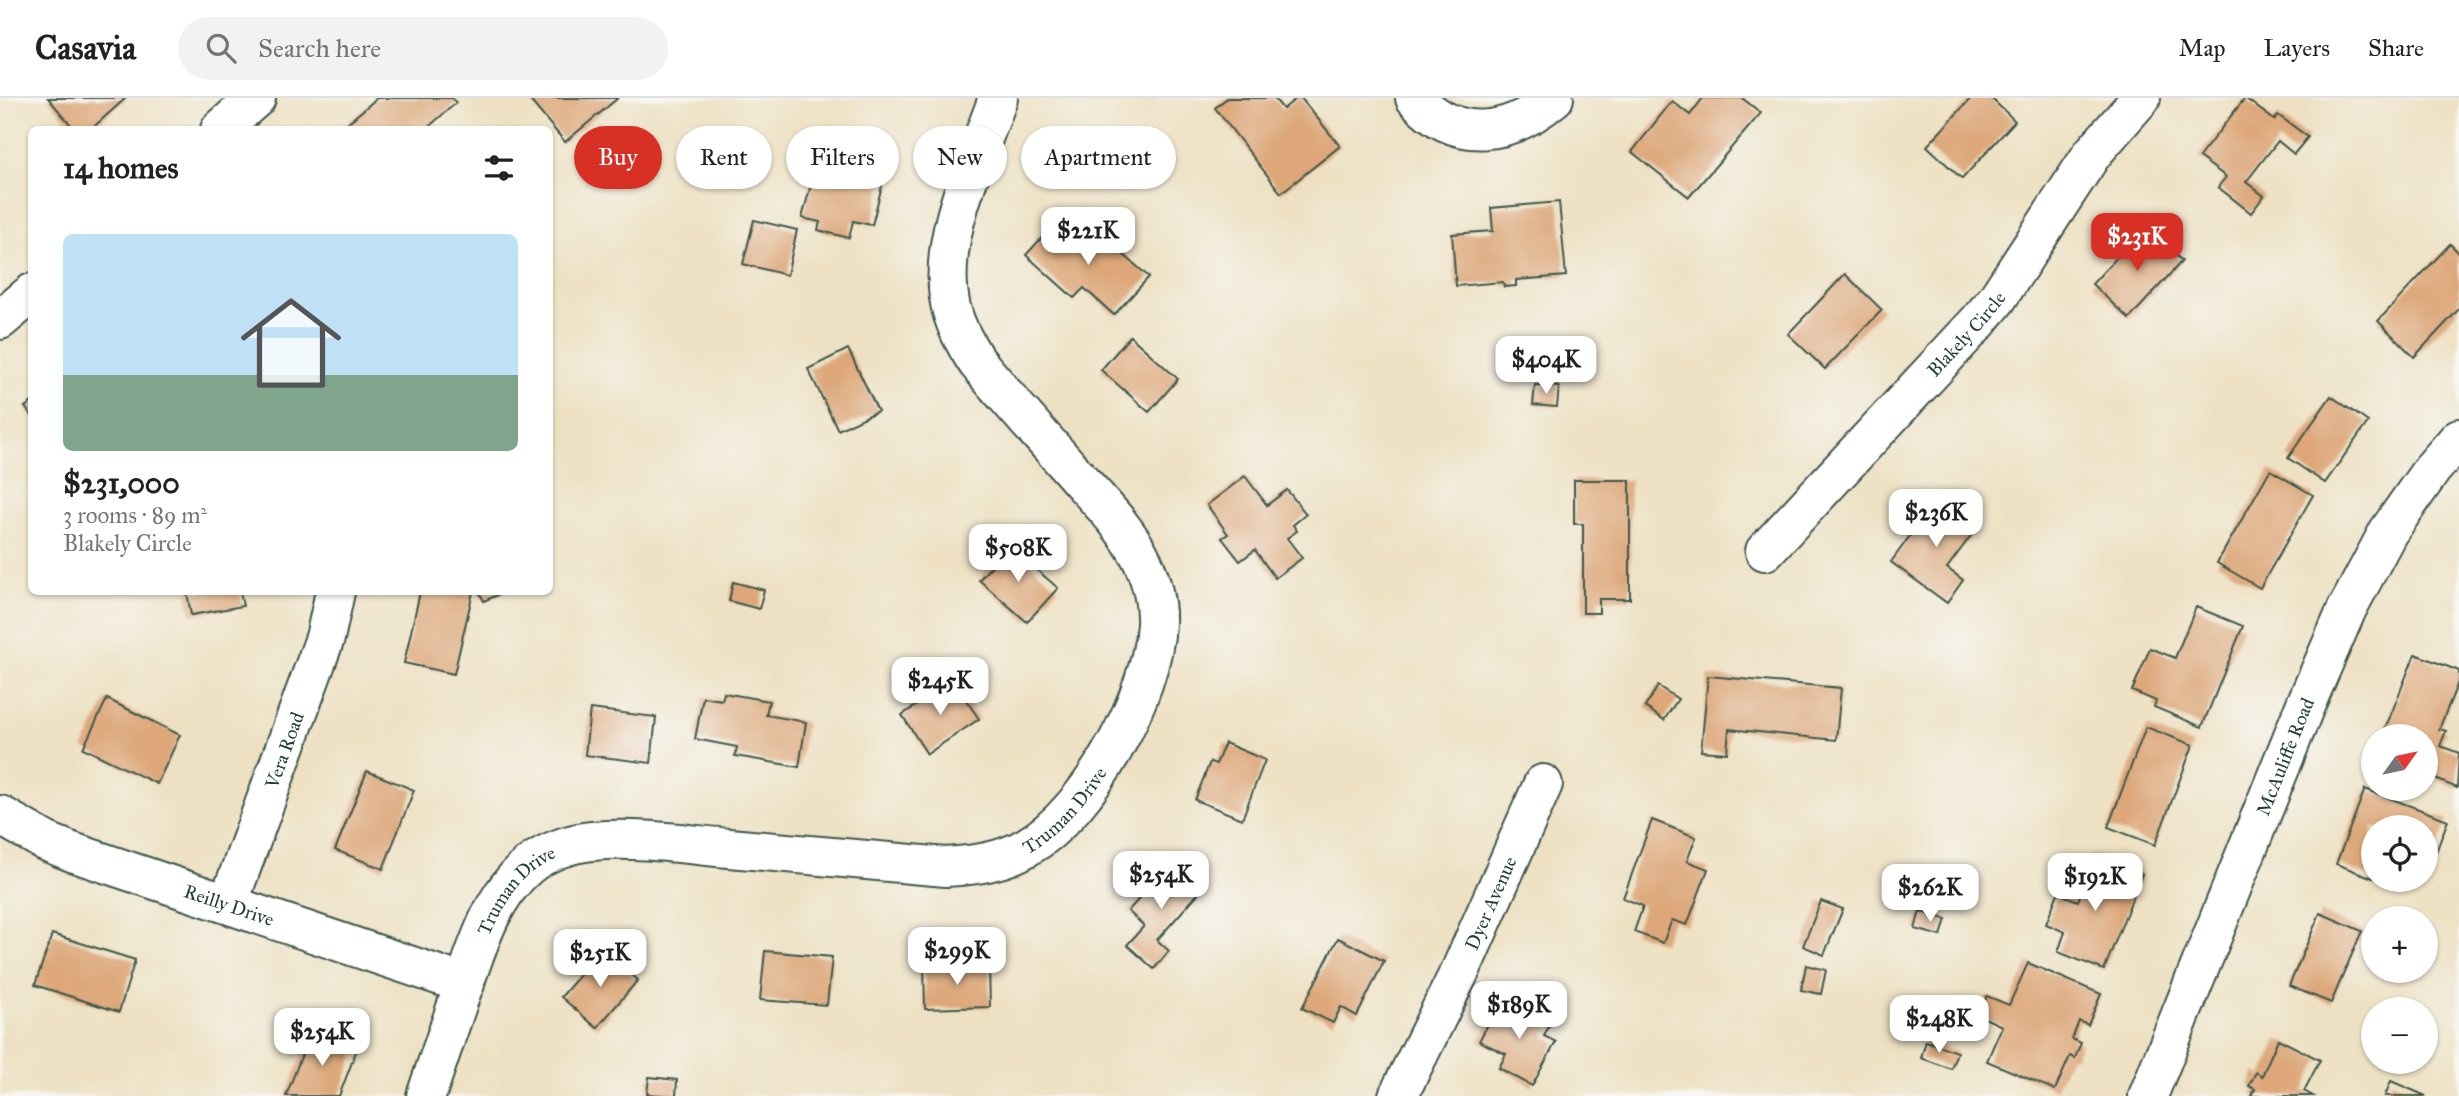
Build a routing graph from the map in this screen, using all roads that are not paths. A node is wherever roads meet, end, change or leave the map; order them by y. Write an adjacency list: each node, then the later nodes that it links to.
1 (256, 98): 6 (street)
2 (999, 98): 15 (street, Truman Drive)
3 (1415, 98): 4 (street)
4 (1553, 98)
5 (2141, 98): 10 (street, Blakely Circle)
6 (224, 126)
7 (28, 296): 8 (street)
8 (0, 320)
9 (2459, 438): 18 (street, McAuliffe Road)
10 (1765, 551)
11 (334, 595): 14 (street, Vera Road)
12 (1542, 784): 17 (street, Dyer Avenue)
13 (0, 814): 14 (street, Reilly Drive)
14 (229, 904): 15 (street, Reilly Drive)
15 (464, 984): 16 (street, Truman Drive)
16 (426, 1096)
17 (1398, 1096)
18 (2148, 1096)

